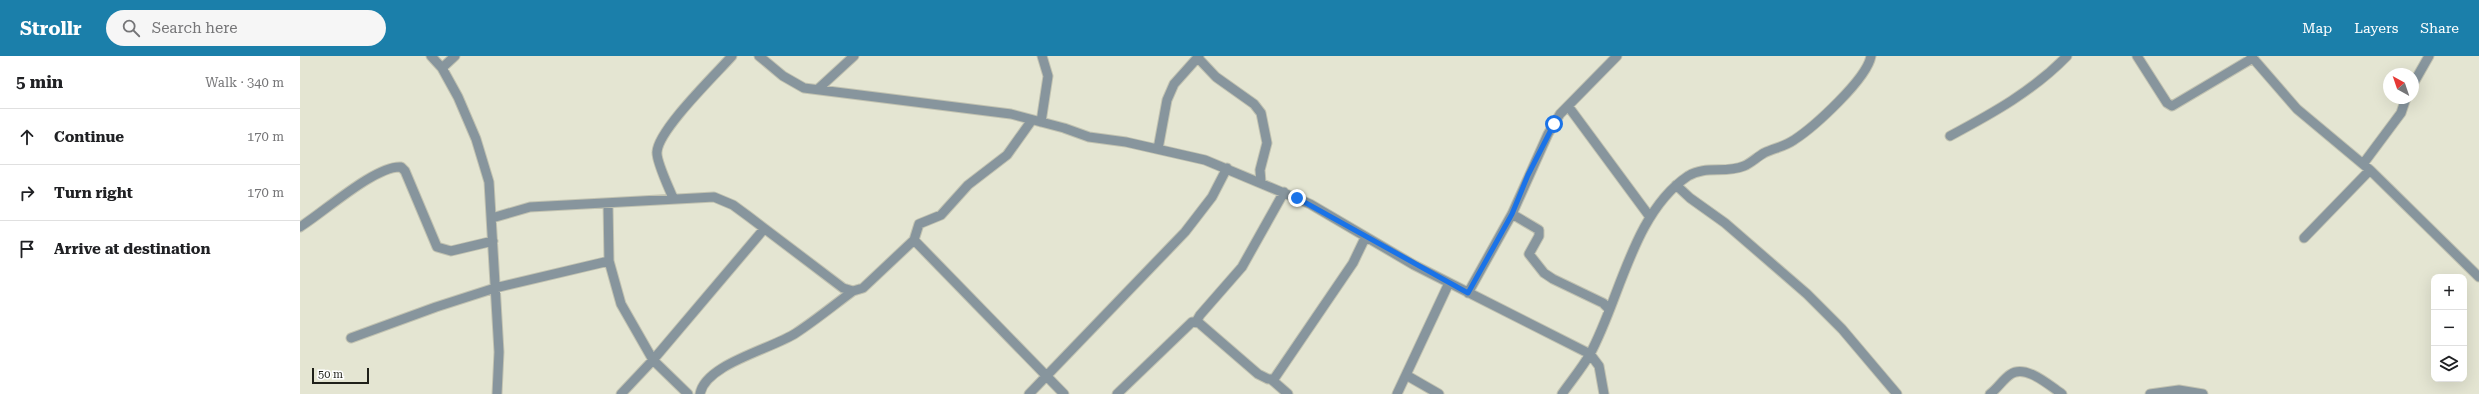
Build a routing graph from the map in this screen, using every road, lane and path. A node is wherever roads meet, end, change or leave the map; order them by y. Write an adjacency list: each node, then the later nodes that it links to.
1 (431, 56): 14 (street)
2 (455, 56): 14 (street)
3 (732, 56): 27 (street)
4 (759, 56): 16 (street)
5 (854, 56): 16 (street)
6 (1042, 56): 19 (street)
7 (1617, 56): 18 (street)
8 (1871, 56): 25 (street)
9 (2068, 56): 20 (street)
10 (2137, 56): 13 (street)
11 (2429, 56): 15 (street)
12 (1198, 57): 21 (street); 24 (street)
13 (2252, 57): 22 (street)
14 (442, 68): 31 (street)
15 (2419, 74)
16 (818, 89): 19 (street)
17 (2404, 104): 22 (street)
18 (1568, 106): 29 (street); 30 (street)
19 (1037, 121): 21 (street); 36 (street)
20 (1950, 136)
21 (1158, 149): 23 (street)
22 (2367, 167): 35 (street); 39 (street)
23 (1228, 168): 24 (street); 50 (street)
24 (1261, 182): 26 (street)
25 (1676, 185): 30 (street); 64 (street)
26 (1284, 192): 34 (street); 45 (street)
27 (673, 198): 28 (street); 33 (street)
28 (608, 203): 31 (street); 38 (street)
29 (1512, 214): 43 (street); 44 (street)
30 (1650, 217): 44 (street)
31 (492, 218): 37 (street)
32 (300, 227): 37 (street)
33 (764, 229): 42 (street); 48 (street)
34 (1365, 238): 40 (street); 51 (street)
35 (2304, 238)
36 (914, 240): 42 (street); 50 (street)
37 (493, 241): 41 (street)
38 (609, 261): 41 (street); 48 (street)
39 (2479, 277)
40 (1450, 283): 43 (street); 49 (street)
41 (495, 288): 46 (street); 52 (street)
42 (853, 291): 55 (street)
43 (1468, 293): 47 (street)
44 (1610, 309): 47 (street)
45 (1196, 322): 51 (street); 58 (street)
46 (351, 338)
47 (1590, 354): 62 (street); 63 (street)
48 (653, 360): 53 (street); 54 (street)
49 (1406, 374): 60 (street); 61 (street)
50 (1046, 377): 56 (street); 57 (street)
51 (1272, 380): 59 (street)
52 (498, 393)
53 (621, 394)
54 (688, 394)
55 (700, 394)
56 (1029, 394)
57 (1064, 394)
58 (1117, 394)
59 (1288, 394)
60 (1397, 394)
61 (1439, 394)
62 (1562, 394)
63 (1604, 394)
64 (1897, 394)
65 (1990, 394): 66 (street)
66 (2062, 394)
67 (2150, 394): 68 (street)
68 (2203, 394)

